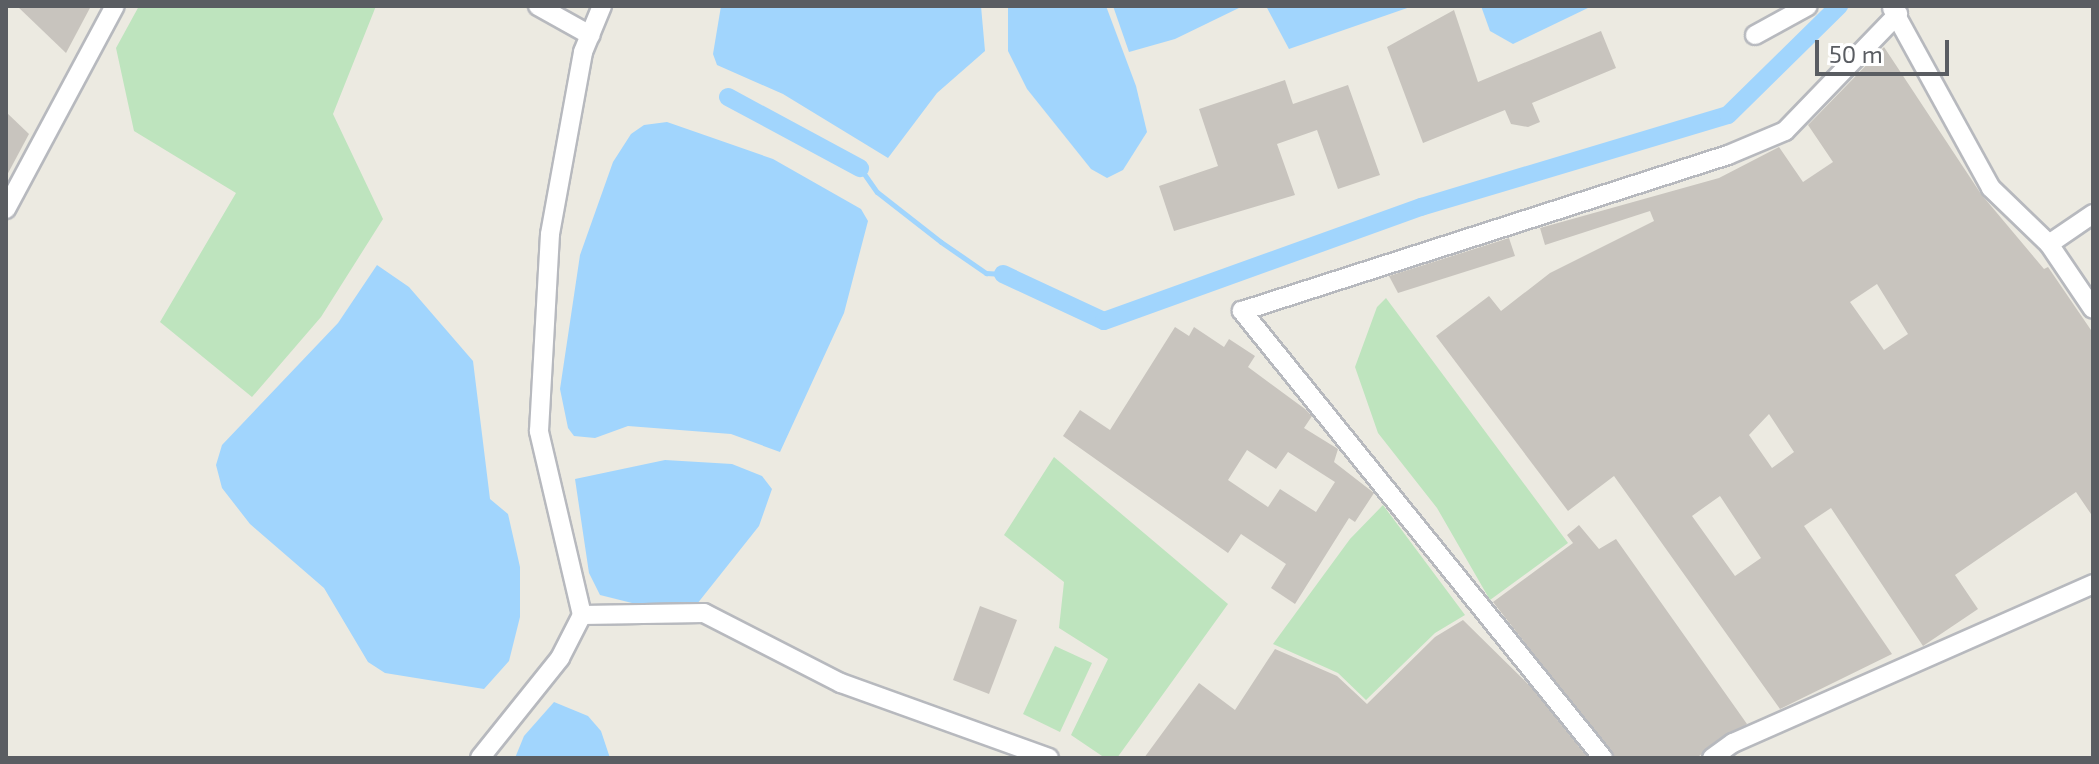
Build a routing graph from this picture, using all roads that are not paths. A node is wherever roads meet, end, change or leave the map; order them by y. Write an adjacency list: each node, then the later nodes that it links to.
1 (115, 6): 8 (street)
2 (538, 6): 6 (street)
3 (602, 6): 6 (street)
4 (1808, 6): 7 (street)
5 (1894, 10): 10 (street); 16 (street)
6 (590, 35): 13 (street)
7 (1755, 35)
8 (6, 209)
9 (2093, 214): 10 (street)
10 (2049, 244): 11 (street)
11 (2093, 309)
12 (2093, 584): 17 (street)
13 (582, 615): 14 (street); 15 (street)
14 (480, 758)
15 (1049, 758)
16 (1603, 758)
17 (1712, 758)

